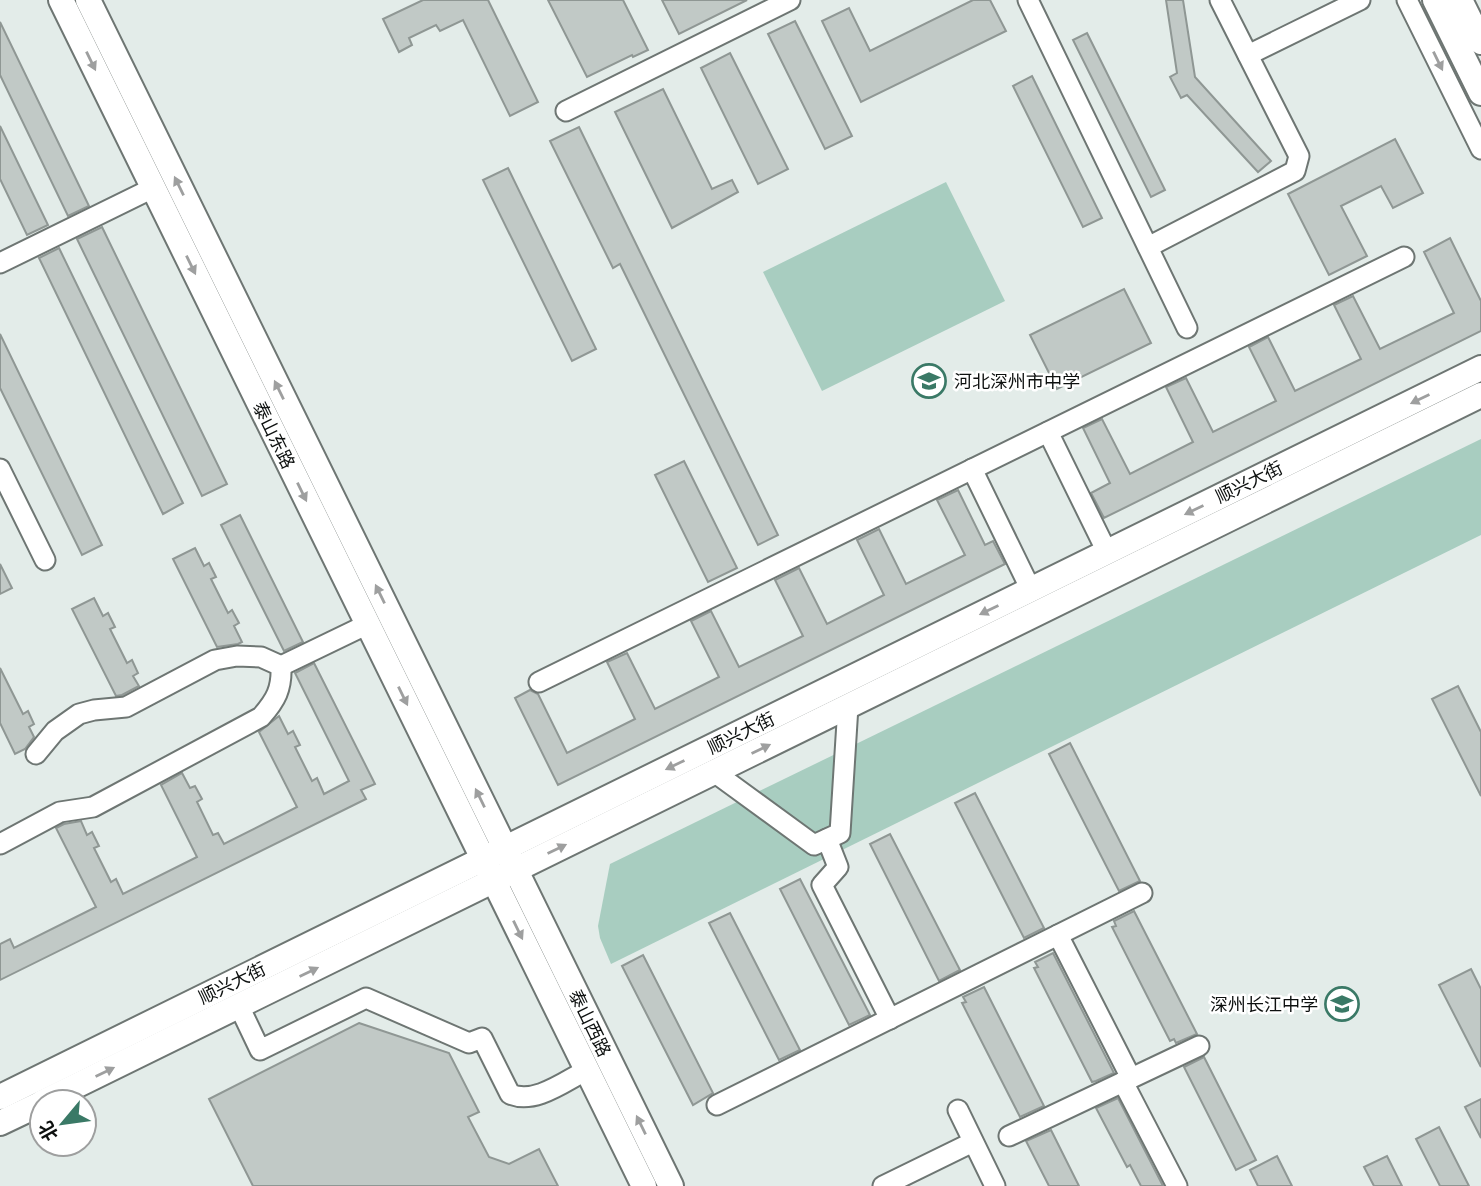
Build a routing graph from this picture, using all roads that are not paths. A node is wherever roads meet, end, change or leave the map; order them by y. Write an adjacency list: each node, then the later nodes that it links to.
1 (61, 0): 15 (main road, 泰山东路, one-way to 15)
2 (88, 0): 36 (main road, 泰山东路, one-way to 2)
3 (790, 0): 13 (street)
4 (1028, 0): 16 (street)
5 (1220, 0): 11 (street)
6 (1360, 0): 11 (street)
7 (1407, 0): 14 (street, one-way to 14)
8 (1435, 0): 12 (main road)
9 (1460, 0): 10 (main road)
10 (1481, 43)
11 (1248, 55): 16 (street)
12 (1481, 93)
13 (566, 111)
14 (1481, 149)
15 (153, 188): 18 (street); 28 (main road, 泰山东路, one-way to 28)
16 (1148, 247): 19 (street)
17 (1404, 257): 22 (street)
18 (0, 263)
19 (1187, 328)
20 (1481, 368): 25 (main road, 顺兴大街, one-way to 25)
21 (1481, 395): 31 (main road, 顺兴大街)
22 (1048, 432): 24 (street); 25 (street)
23 (0, 469): 26 (street)
24 (972, 469): 27 (street); 30 (street)
25 (1107, 552): 27 (main road, 顺兴大街)
26 (45, 560)
27 (1031, 590): 36 (main road, 顺兴大街, one-way to 36)
28 (368, 624): 29 (street); 36 (main road, 泰山东路, one-way to 36)
29 (281, 666): 32 (street); 35 (street)
30 (539, 682)
31 (848, 706): 33 (main road, 顺兴大街, one-way to 31); 34 (street)
32 (36, 754)
33 (714, 772): 34 (street); 36 (main road, 顺兴大街, one-way to 33)
34 (827, 839): 40 (street)
35 (0, 844)
36 (499, 865): 39 (main road, 顺兴大街, one-way to 36); 42 (main road, 泰山西路, one-way to 42); 45 (main road, 顺兴大街); 53 (main road, 泰山西路, one-way to 36)
37 (1142, 892): 38 (street)
38 (1058, 934): 40 (street); 43 (street)
39 (239, 1006): 42 (street); 44 (main road, 顺兴大街, one-way to 39)
40 (890, 1019): 46 (street)
41 (1199, 1046): 43 (street)
42 (587, 1069): 52 (main road, 泰山西路)
43 (1127, 1080): 50 (street); 56 (street)
44 (72, 1088)
45 (0, 1097)
46 (716, 1105)
47 (28, 1109): 49 (main road, 顺兴大街)
48 (958, 1110): 51 (street)
49 (0, 1123)
50 (1009, 1136)
51 (973, 1142): 54 (street); 55 (street)
52 (644, 1186)
53 (671, 1186)
54 (883, 1186)
55 (995, 1186)
56 (1177, 1186)

